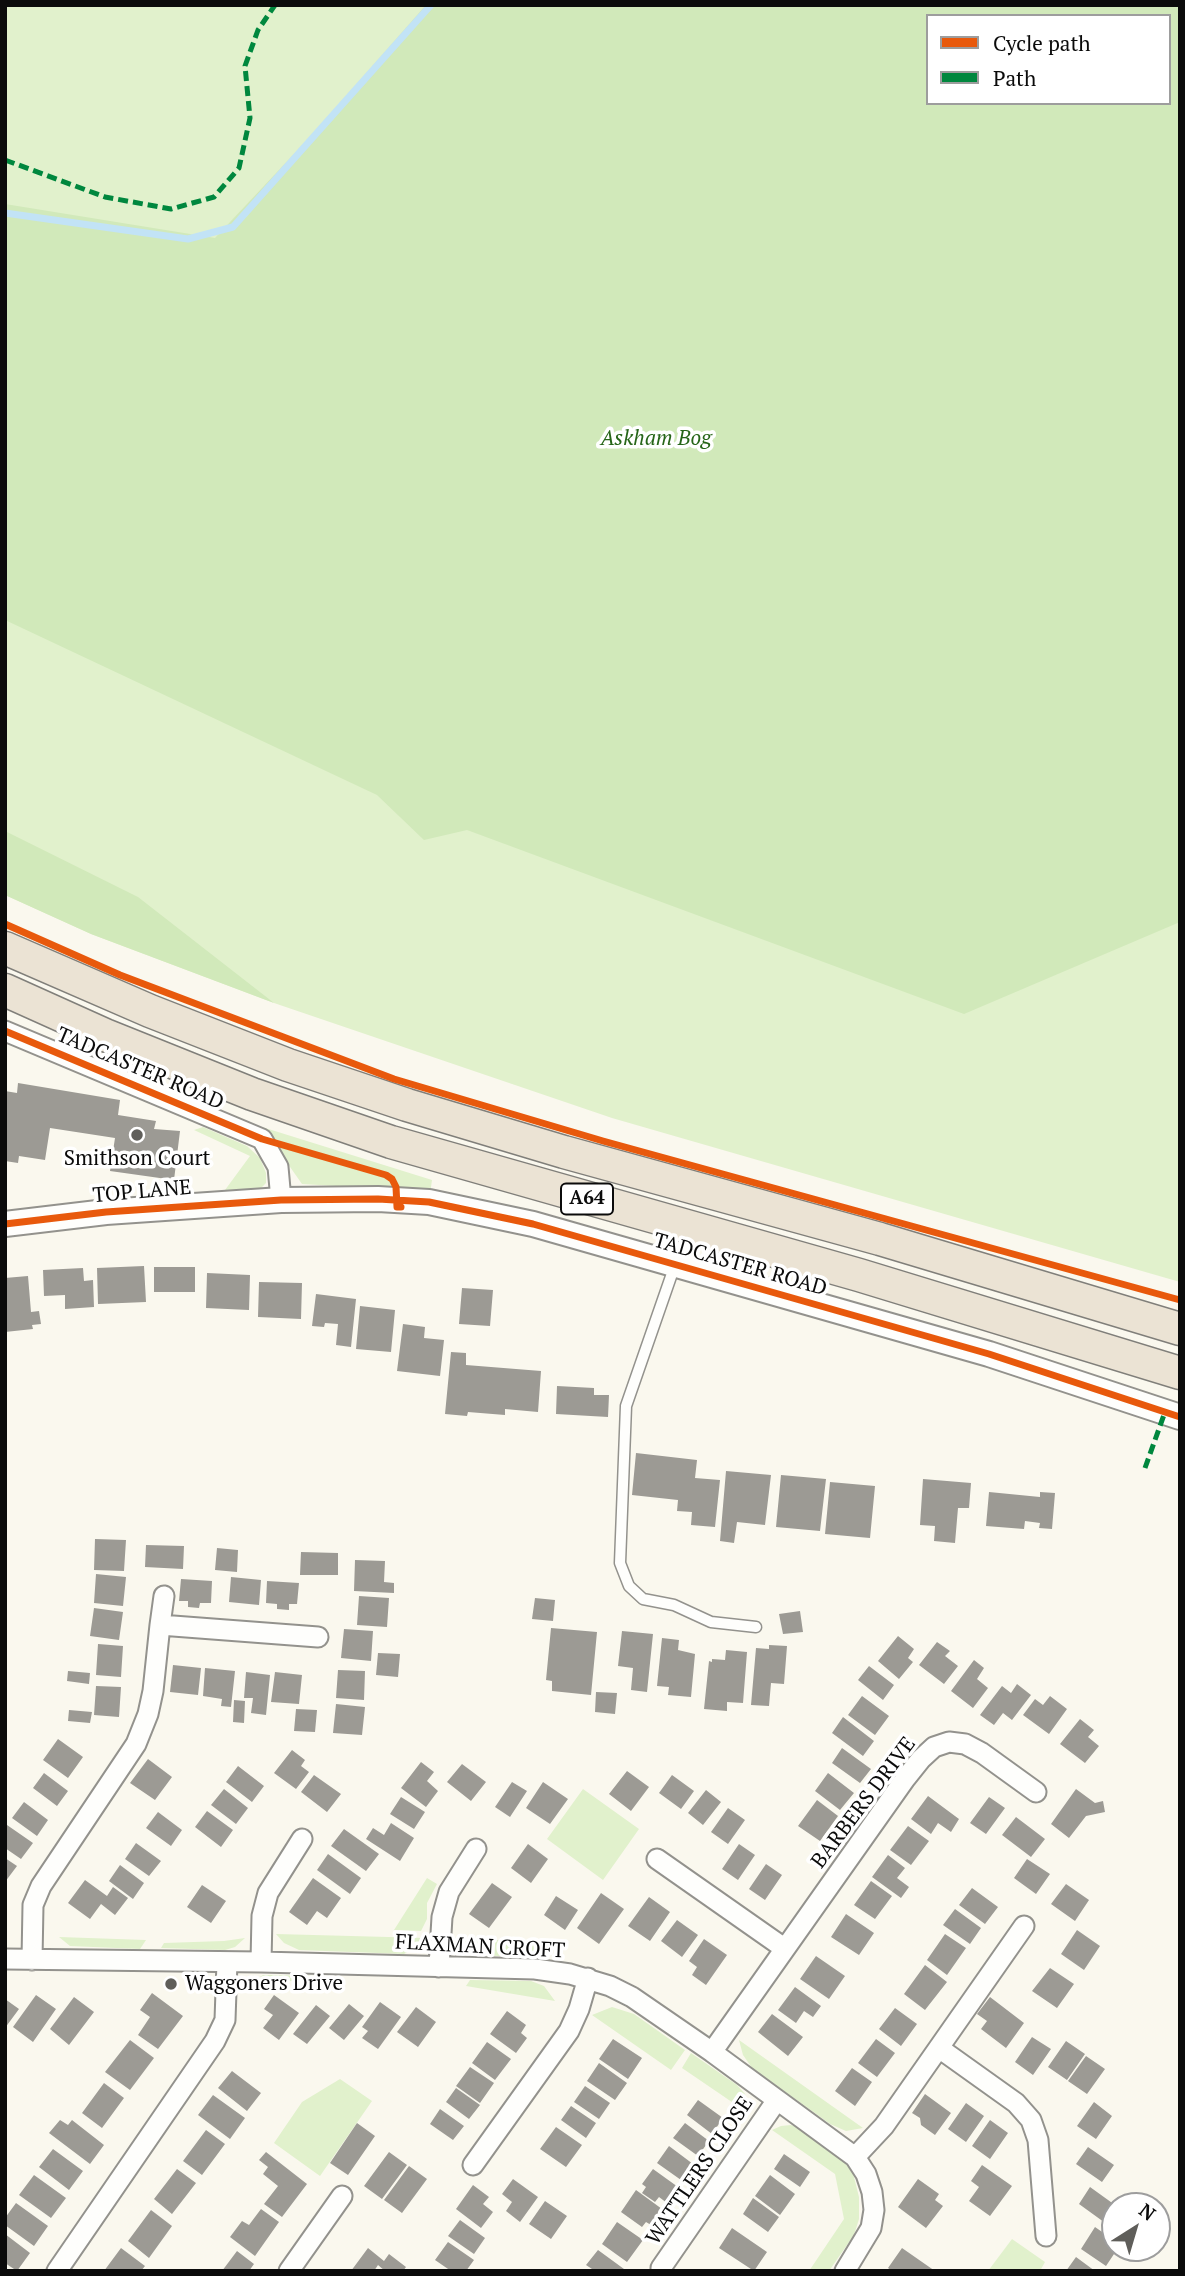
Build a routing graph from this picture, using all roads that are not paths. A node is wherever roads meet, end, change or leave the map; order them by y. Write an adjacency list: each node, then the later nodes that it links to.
1 (5, 948): 7 (highway, A64)
2 (5, 990): 8 (highway, A64)
3 (5, 1031): 4 (street, TADCASTER ROAD)
4 (281, 1199): 5 (street, TOP LANE); 6 (street, TADCASTER ROAD)
5 (5, 1224)
6 (675, 1265): 9 (street, TADCASTER ROAD); 12 (lane)
7 (1180, 1329)
8 (1180, 1373)
9 (1180, 1417)
10 (164, 1596): 11 (street)
11 (160, 1625): 13 (street); 21 (street)
12 (756, 1627)
13 (318, 1637)
14 (1036, 1792): 19 (street, BARBERS DRIVE)
15 (302, 1839): 23 (street)
16 (476, 1849): 24 (street)
17 (657, 1859): 19 (street)
18 (1024, 1926): 26 (street)
19 (784, 1948): 27 (street, BARBERS DRIVE)
20 (5, 1959): 21 (street, FLAXMAN CROFT)
21 (32, 1960): 22 (street, FLAXMAN CROFT)
22 (227, 1962): 23 (street, FLAXMAN CROFT); 34 (street)
23 (261, 1962): 24 (street, FLAXMAN CROFT)
24 (439, 1967): 25 (street, FLAXMAN CROFT)
25 (588, 1978): 27 (street, FLAXMAN CROFT); 30 (street)
26 (939, 2048): 29 (street); 32 (street)
27 (712, 2052): 28 (street, FLAXMAN CROFT)
28 (777, 2100): 29 (street, FLAXMAN CROFT); 33 (street, WATTLERS CLOSE)
29 (855, 2157): 36 (street, FLAXMAN CROFT)
30 (473, 2165)
31 (342, 2196): 35 (street)
32 (1046, 2236)
33 (662, 2268)
34 (57, 2271)
35 (289, 2271)
36 (845, 2271)

